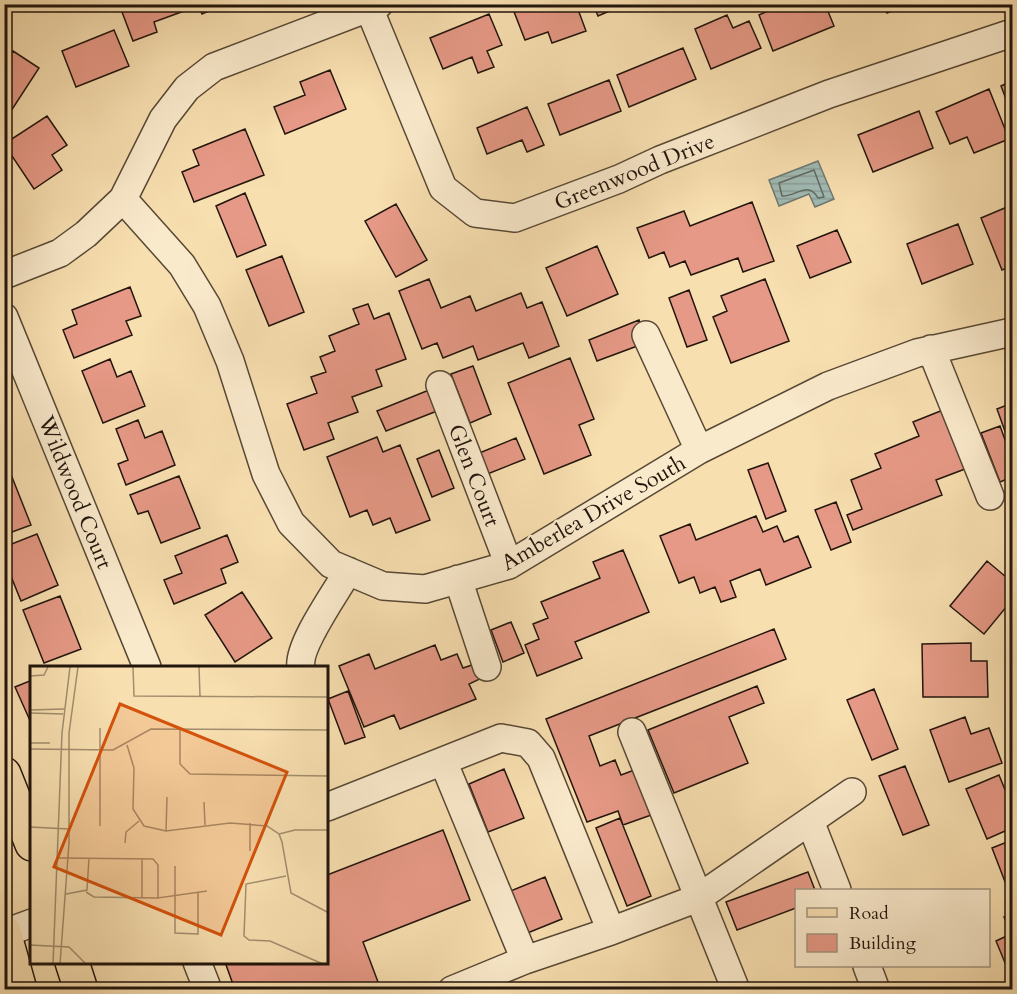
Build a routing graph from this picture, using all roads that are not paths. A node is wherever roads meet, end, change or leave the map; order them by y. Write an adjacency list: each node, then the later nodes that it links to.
1 (374, 6): 2 (street, Greenwood Drive); 3 (street)
2 (1012, 33)
3 (123, 199): 4 (street); 13 (street, Amberlea Drive South)
4 (4, 275)
5 (4, 317): 15 (street, Wildwood Court)
6 (1012, 332): 8 (street, Amberlea Drive South)
7 (646, 335): 10 (street)
8 (931, 350): 10 (street, Amberlea Drive South); 11 (street)
9 (440, 385): 12 (street, Glen Court)
10 (699, 450): 12 (street, Amberlea Drive South)
11 (990, 495)
12 (509, 565): 14 (street, Amberlea Drive South)
13 (348, 571): 14 (street, Amberlea Drive South); 16 (street)
14 (458, 579): 17 (street)
15 (147, 666)
16 (302, 666)
17 (487, 667)
18 (632, 732): 26 (street)
19 (443, 761): 22 (street); 28 (street); 30 (street)
20 (4, 774): 24 (main road)
21 (852, 792): 23 (street)
22 (328, 807)
23 (810, 821): 25 (street); 26 (street)
24 (30, 839)
25 (836, 889)
26 (698, 898): 28 (street); 38 (street)
27 (30, 924): 29 (street)
28 (611, 931): 30 (street)
29 (5, 932): 34 (main road)
30 (525, 960): 37 (street)
31 (72, 964): 35 (main road)
32 (198, 964): 36 (street)
33 (867, 967): 39 (street)
34 (20, 990)
35 (81, 990)
36 (207, 990)
37 (452, 990)
38 (736, 990)
39 (876, 990)

